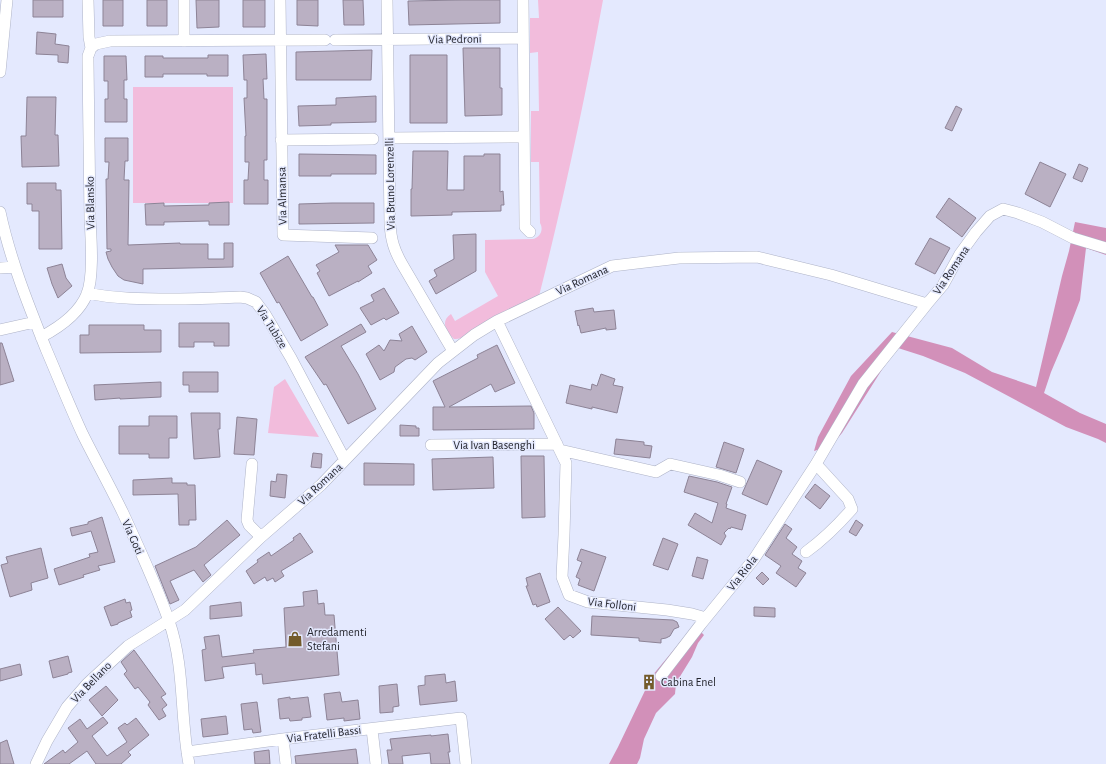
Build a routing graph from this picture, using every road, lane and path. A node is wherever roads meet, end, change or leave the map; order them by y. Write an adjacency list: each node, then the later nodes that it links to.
1 (7, 0): 12 (street)
2 (88, 0): 11 (street, Via Blansko)
3 (184, 0): 10 (street)
4 (280, 0): 9 (street, Via Almansa)
5 (387, 0): 8 (street, Via Bruno Lorenzelli)
6 (522, 0): 7 (street)
7 (523, 38): 8 (street, Via Pedroni); 13 (street)
8 (388, 39): 9 (street); 14 (street, Via Bruno Lorenzelli)
9 (280, 40): 10 (street); 16 (street, Via Almansa)
10 (184, 41): 11 (street)
11 (91, 48): 23 (street, Via Blansko)
12 (0, 72)
13 (524, 137): 14 (street); 18 (street)
14 (389, 138): 29 (street, Via Bruno Lorenzelli)
15 (373, 139): 16 (street)
16 (281, 140): 19 (street, Via Almansa)
17 (0, 212): 21 (street, Via Goti)
18 (530, 232)
19 (372, 238)
20 (1106, 248): 24 (street, Via Romana)
21 (15, 267): 22 (street); 26 (street, Via Goti)
22 (0, 268)
23 (87, 293): 28 (street, Via Blansko); 32 (street, Via Tubize)
24 (927, 304): 25 (street, Via Romana); 34 (street, Via Riola)
25 (497, 321): 29 (street, Via Romana); 31 (street, Via Folloni)
26 (35, 322): 27 (street); 28 (street, Via Goti)
27 (0, 330)
28 (41, 337): 39 (street, Via Goti)
29 (453, 351): 32 (street, Via Romana)
30 (431, 445): 31 (street, Via Ivan Basenghi)
31 (558, 447): 35 (street); 38 (street, Via Folloni)
32 (345, 460): 36 (street, Via Romana)
33 (252, 464): 36 (street)
34 (816, 464): 37 (street); 38 (street, Via Riola)
35 (740, 482)
36 (261, 537): 39 (street, Via Romana)
37 (806, 552)
38 (706, 618): 40 (street, Via Riola)
39 (169, 621): 43 (street, Via Goti); 44 (street, Via Bellano)
40 (661, 676)
41 (372, 729): 42 (street, Via Fratelli Bassi); 47 (street); 48 (street, Via Fratelli Bassi)
42 (283, 739): 43 (street, Via Fratelli Bassi); 46 (street)
43 (187, 752): 45 (street, Via Goti)
44 (36, 764)
45 (189, 764)
46 (286, 764)
47 (376, 764)
48 (466, 764)

